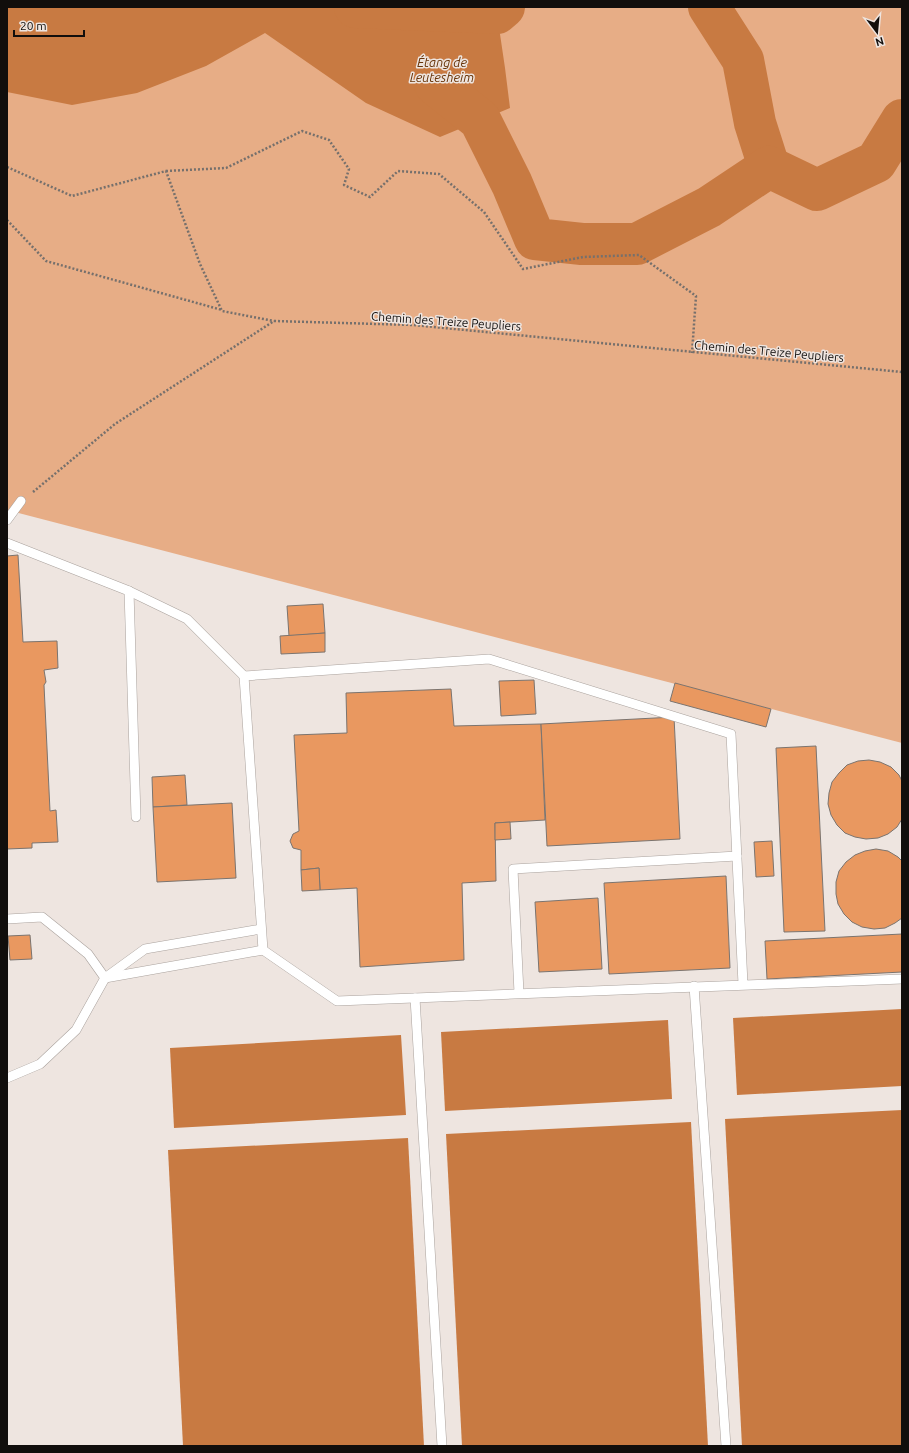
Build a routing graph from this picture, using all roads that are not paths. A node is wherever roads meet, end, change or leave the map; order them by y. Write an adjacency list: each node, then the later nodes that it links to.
1 (22, 501): 2 (lane)
2 (7, 520)
3 (7, 543): 4 (lane)
4 (128, 591): 5 (lane); 6 (lane)
5 (244, 676): 7 (lane); 9 (lane)
6 (136, 817)
7 (737, 856): 13 (lane); 15 (lane)
8 (7, 919): 11 (lane)
9 (262, 929): 10 (lane); 11 (lane)
10 (263, 950): 11 (lane); 16 (lane)
11 (105, 978): 17 (lane)
12 (902, 979): 13 (lane)
13 (743, 984): 14 (lane)
14 (694, 986): 15 (lane); 19 (lane)
15 (519, 994): 16 (lane)
16 (415, 998): 18 (lane)
17 (7, 1078)
18 (442, 1446)
19 (726, 1446)

